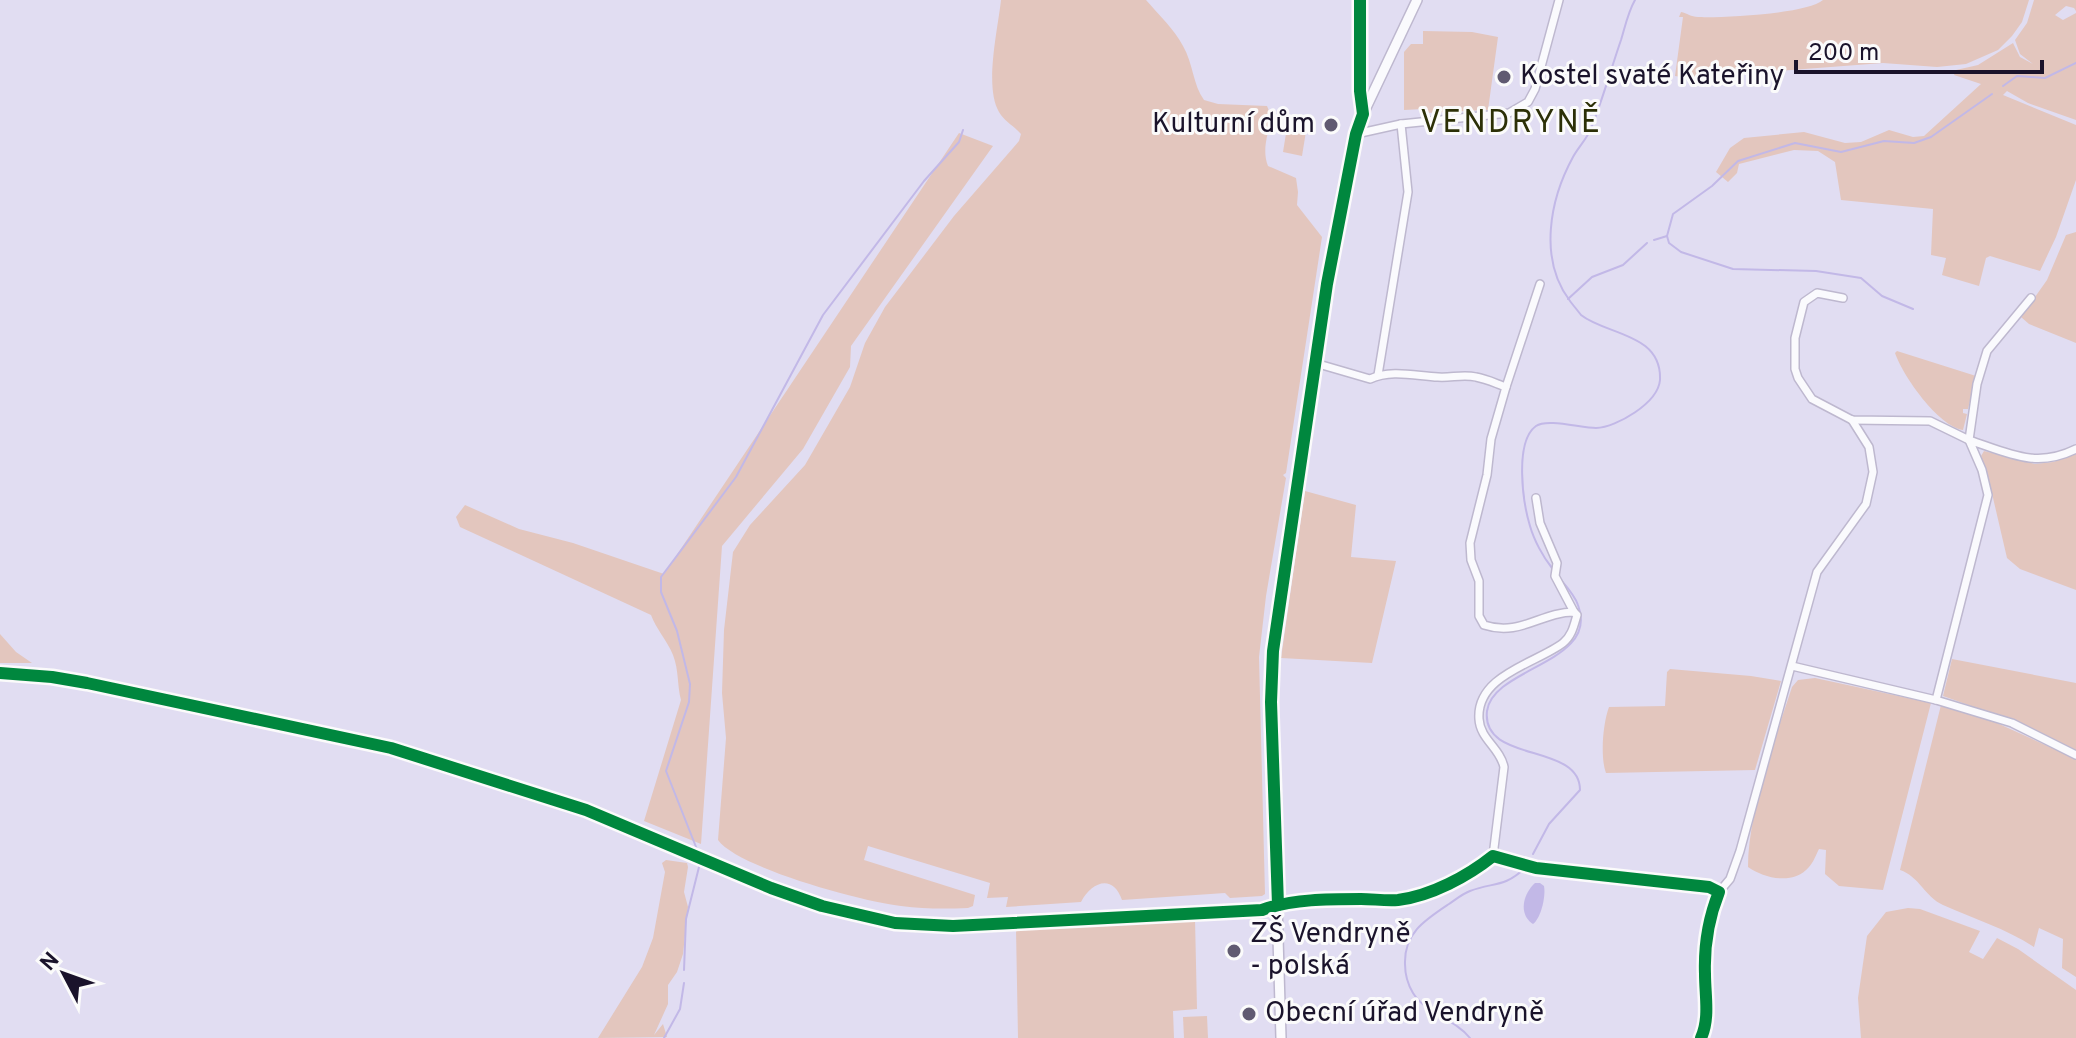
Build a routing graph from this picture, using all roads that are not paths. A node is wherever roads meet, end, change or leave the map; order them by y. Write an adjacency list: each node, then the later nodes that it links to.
1 (1360, 0): 4 (street)
2 (1417, 0): 4 (street)
3 (1559, 0): 5 (street)
4 (1363, 114): 6 (street)
5 (1401, 124): 6 (street); 11 (street)
6 (1356, 134): 10 (street)
7 (1540, 284): 12 (street)
8 (1843, 298): 13 (street)
9 (2031, 298): 14 (street)
10 (1315, 363): 11 (street); 24 (street)
11 (1378, 375): 12 (street)
12 (1506, 387): 17 (street)
13 (1852, 420): 14 (street); 18 (street)
14 (1969, 440): 15 (street); 20 (street)
15 (2076, 449)
16 (1536, 498): 17 (street)
17 (1574, 612): 22 (street)
18 (1792, 666): 20 (street); 23 (street)
19 (0, 673): 24 (street)
20 (1936, 700): 21 (street)
21 (2076, 755)
22 (1493, 856): 23 (street); 24 (street)
23 (1719, 892): 26 (street)
24 (1278, 905): 25 (street)
25 (1281, 1038)
26 (1701, 1038)

